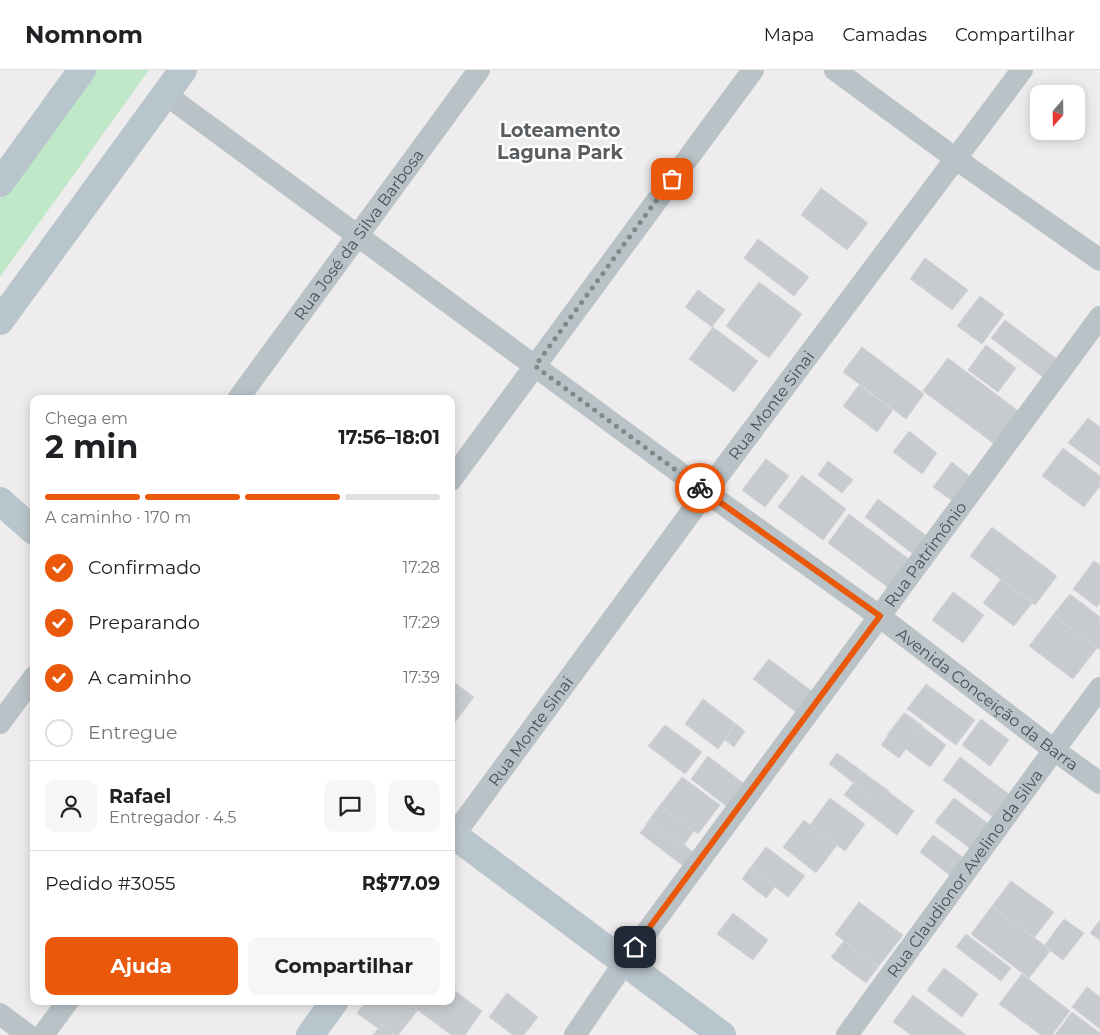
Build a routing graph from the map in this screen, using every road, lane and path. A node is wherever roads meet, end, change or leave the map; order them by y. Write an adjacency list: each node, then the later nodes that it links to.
1 (82, 70): 9 (main road)
2 (182, 70): 7 (main road)
3 (479, 70): 10 (street, Rua José da Silva Barbosa)
4 (752, 70): 14 (street)
5 (835, 70): 8 (street)
6 (1022, 70): 8 (street, Rua Monte Sinai)
7 (165, 94): 10 (street, Avenida Conceição da Barra); 13 (main road)
8 (956, 159): 11 (street); 17 (street, Rua Monte Sinai)
9 (0, 183)
10 (357, 236): 14 (street, Avenida Conceição da Barra); 15 (street, Rua José da Silva Barbosa)
11 (1100, 260)
12 (1100, 317): 22 (street, Rua Patrimônio)
13 (0, 321)
14 (535, 366): 16 (street); 17 (street, Avenida Conceição da Barra)
15 (241, 395)
16 (455, 475)
17 (706, 492): 22 (street, Avenida Conceição da Barra); 28 (street, Rua Monte Sinai)
18 (0, 501): 20 (main road)
19 (0, 524): 21 (main road)
20 (30, 527)
21 (30, 541)
22 (880, 616): 26 (street, Avenida Conceição da Barra); 30 (street, Rua Patrimônio)
23 (30, 681): 25 (street)
24 (1100, 688): 26 (street, Rua Claudionor Avelino da Silva)
25 (0, 722)
26 (1054, 750): 27 (street, Avenida Conceição da Barra); 39 (street, Rua Claudionor Avelino da Silva)
27 (1100, 782)
28 (455, 832)
29 (455, 838): 30 (main road)
30 (624, 962): 37 (street, Rua Patrimônio); 38 (main road)
31 (65, 1005): 35 (street)
32 (332, 1005): 36 (main road)
33 (0, 1014): 34 (street)
34 (28, 1035)
35 (43, 1035)
36 (310, 1035)
37 (575, 1035)
38 (722, 1035)
39 (847, 1035)

